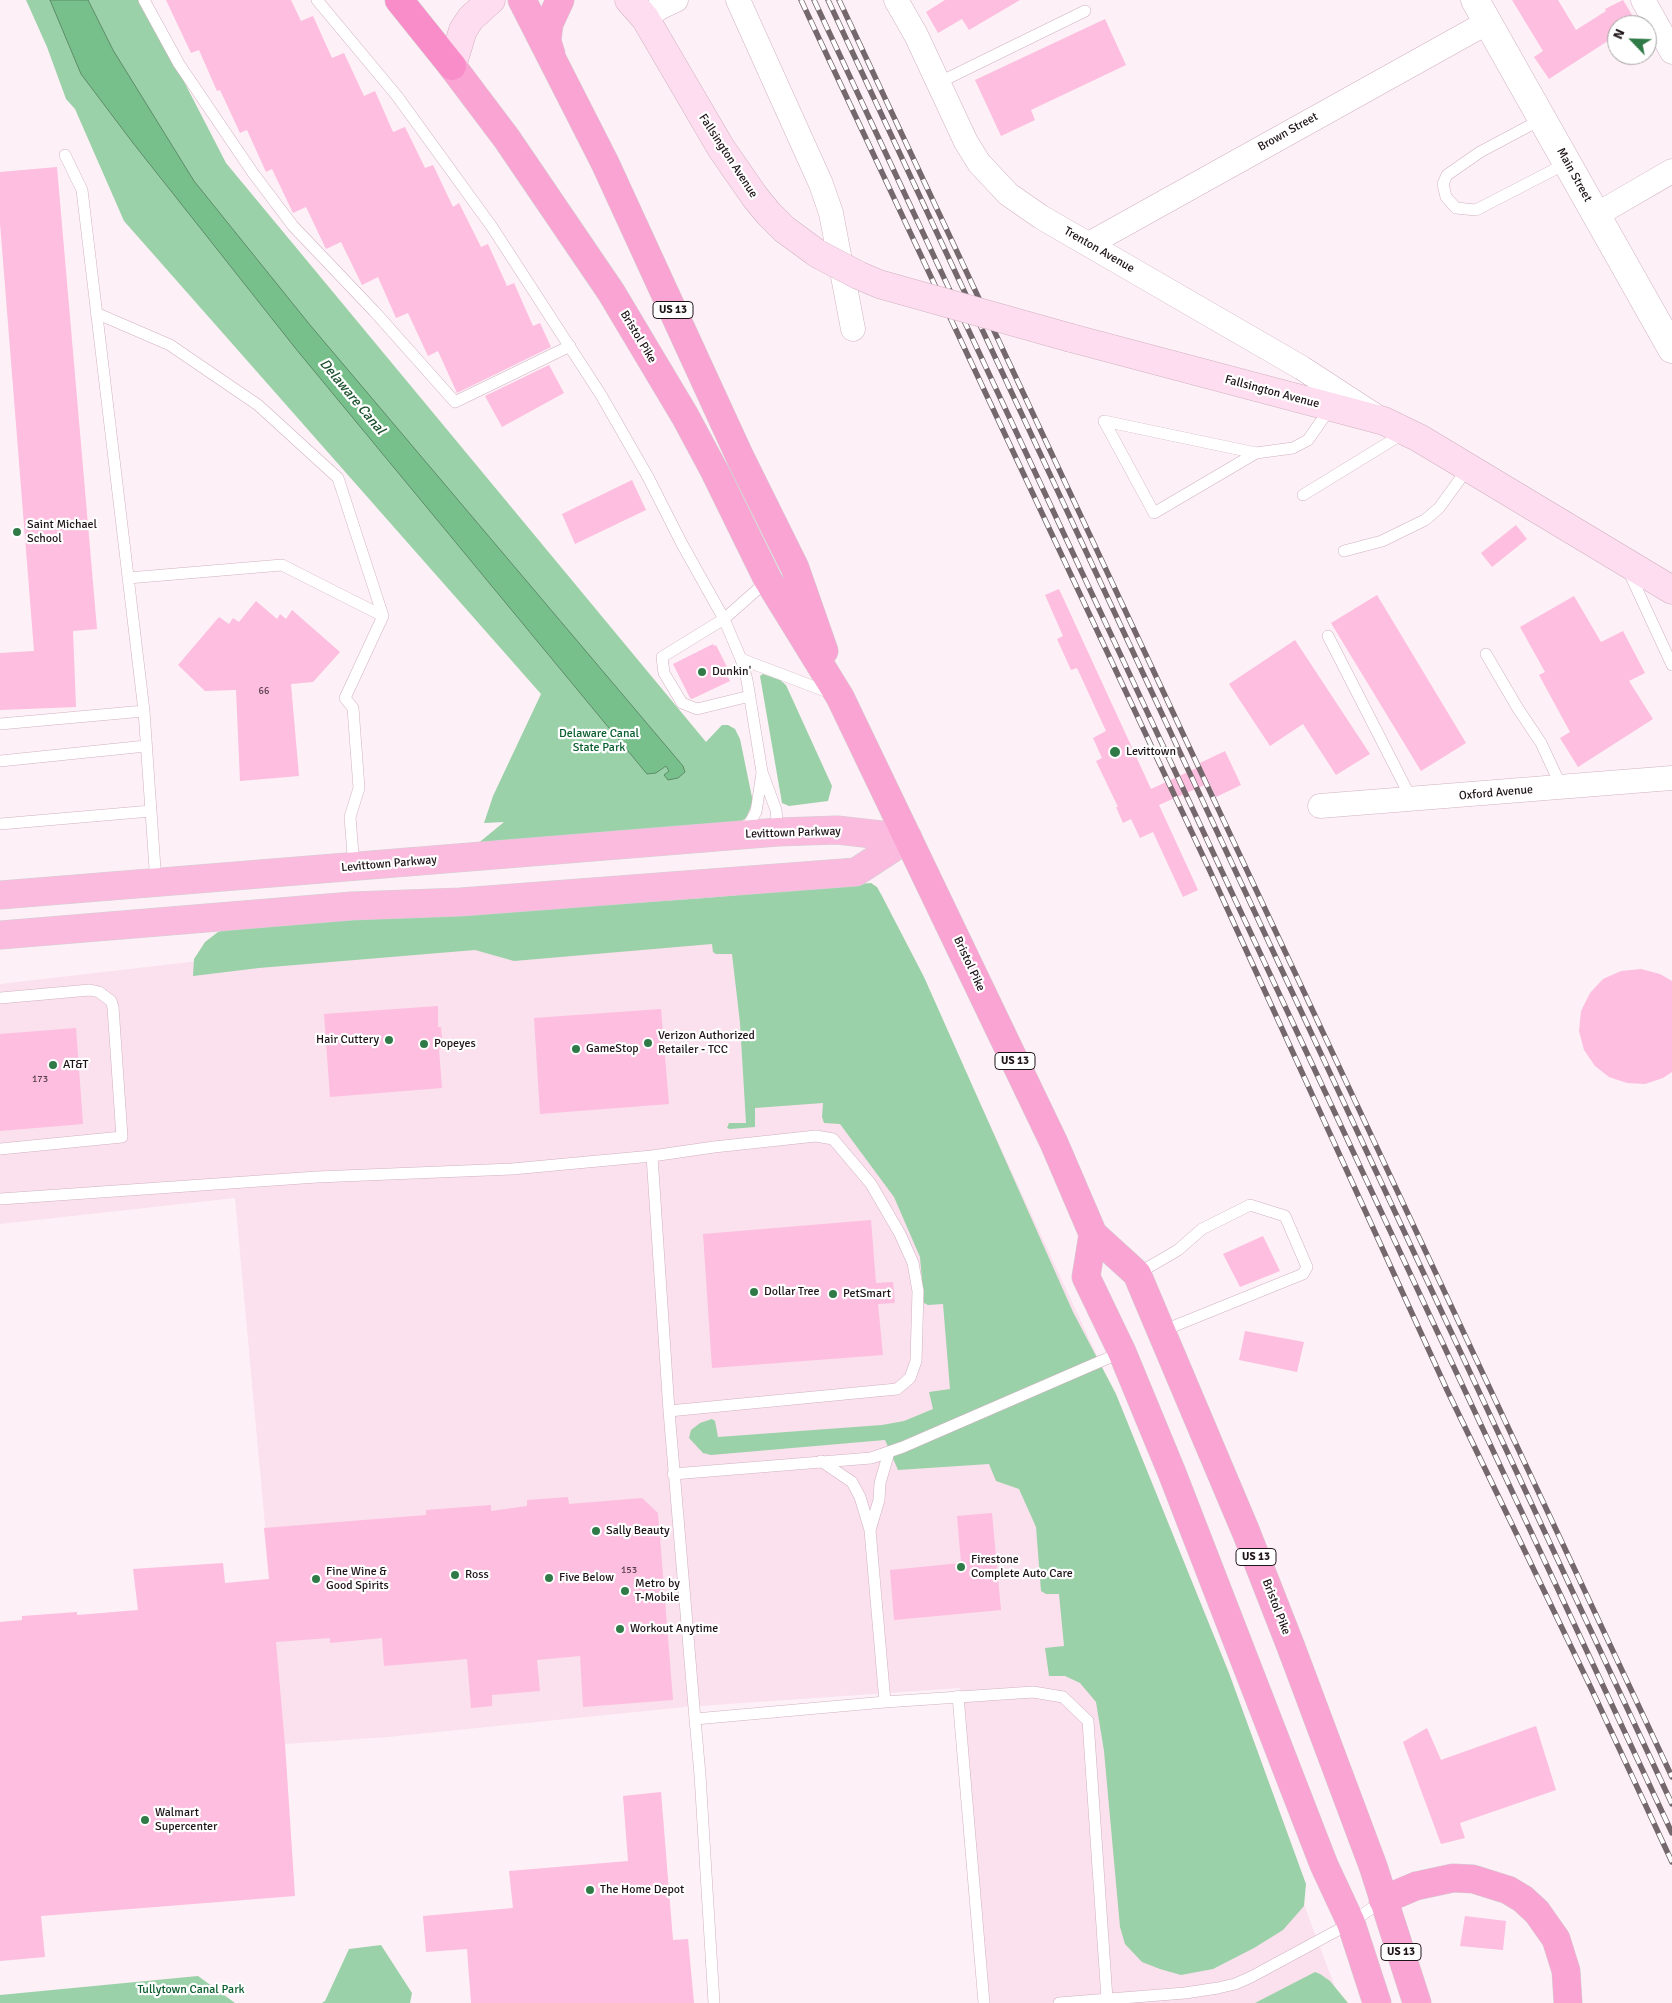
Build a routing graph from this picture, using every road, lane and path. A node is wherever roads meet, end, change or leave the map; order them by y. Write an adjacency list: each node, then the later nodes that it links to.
1 (144, 0): 27 (lane)
2 (317, 0): 27 (lane)
3 (399, 0): 16 (highway, Bristol Pike / US 13)
4 (491, 0): 16 (main road)
5 (522, 0): 15 (highway, Bristol Pike / US 13)
6 (560, 0): 15 (highway)
7 (676, 0): 11 (street, Fallsington Avenue)
8 (738, 0): 25 (street)
9 (896, 0): 17 (street, Trenton Avenue)
10 (1643, 0): 14 (street)
11 (637, 9): 28 (main road, Fallsington Avenue, bridge)
12 (1084, 11): 17 (lane)
13 (1482, 11): 18 (street, Main Street); 23 (street, Brown Street)
14 (1672, 52)
15 (552, 60): 45 (highway, Bristol Pike / US 13)
16 (452, 66): 36 (highway, Bristol Pike / US 13)
17 (938, 83): 23 (street, Trenton Avenue)
18 (1543, 119): 20 (street, Main Street); 20 (lane)
19 (65, 155): 24 (lane)
20 (1567, 163): 22 (street, Main Street)
21 (1672, 171): 22 (street)
22 (1596, 215): 26 (street, Main Street)
23 (1089, 244): 29 (street, Trenton Avenue)
24 (96, 314): 35 (lane); 38 (lane)
25 (853, 329)
26 (1668, 335)
27 (570, 346): 39 (lane)
28 (1330, 407): 29 (main road, Fallsington Avenue); 30 (lane)
29 (1395, 427): 31 (main road, Fallsington Avenue); 32 (lane)
30 (1256, 453): 30 (lane)
31 (1468, 468): 33 (lane); 34 (main road, Fallsington Avenue)
32 (1303, 495)
33 (1344, 551)
34 (1625, 562): 37 (main road, Fallsington Avenue); 43 (lane)
35 (128, 578): 38 (lane); 46 (lane)
36 (768, 580): 39 (lane); 45 (highway, Bristol Pike / US 13)
37 (1672, 590)
38 (383, 616): 60 (lane)
39 (724, 619): 42 (lane); 44 (lane)
40 (1328, 636): 53 (lane)
41 (1486, 654): 52 (lane)
42 (741, 659): 44 (lane); 45 (lane)
43 (1672, 665)
44 (750, 696): 50 (lane)
45 (840, 697): 59 (highway, Bristol Pike / US 13)
46 (144, 710): 47 (lane); 48 (lane)
47 (0, 724)
48 (146, 746): 49 (lane); 55 (lane)
49 (0, 761)
50 (762, 772): 57 (lane); 58 (lane)
51 (1672, 778): 52 (street, Oxford Avenue)
52 (1562, 788): 53 (street, Oxford Avenue)
53 (1412, 800): 54 (street, Oxford Avenue)
54 (1320, 806)
55 (151, 811): 56 (lane); 61 (lane)
56 (0, 824)
57 (778, 832): 58 (main road, Levittown Parkway); 59 (main road, Levittown Parkway)
58 (743, 835): 60 (main road, Levittown Parkway)
59 (908, 838): 63 (main road); 68 (highway, Bristol Pike / US 13)
60 (354, 867): 61 (main road, Levittown Parkway)
61 (156, 883): 62 (main road, Levittown Parkway)
62 (0, 895)
63 (0, 935)
64 (0, 998): 65 (lane)
65 (0, 1149)
66 (652, 1156): 67 (lane); 72 (lane); 72 (lane)
67 (0, 1198)
68 (1093, 1234): 69 (highway, Bristol Pike / US 13); 71 (highway, US 13)
69 (1137, 1274): 70 (highway, Bristol Pike / US 13); 70 (lane)
70 (1162, 1331): 80 (highway, Bristol Pike / US 13)
71 (1122, 1352): 73 (lane); 81 (highway, US 13)
72 (668, 1411): 75 (lane)
73 (889, 1452): 74 (lane); 76 (lane)
74 (820, 1461): 75 (lane); 76 (lane)
75 (673, 1474): 79 (lane)
76 (870, 1530): 78 (lane)
77 (958, 1696): 78 (lane); 82 (lane); 84 (lane)
78 (885, 1702): 79 (lane)
79 (695, 1719): 83 (lane)
80 (1383, 1900): 81 (lane); 87 (highway, Bristol Pike / US 13); 88 (highway)
81 (1351, 1923): 82 (lane); 86 (highway, US 13)
82 (1108, 1999): 85 (lane)
83 (714, 2003)
84 (984, 2003)
85 (1059, 2003)
86 (1377, 2003)
87 (1417, 2003)
88 (1568, 2003)

